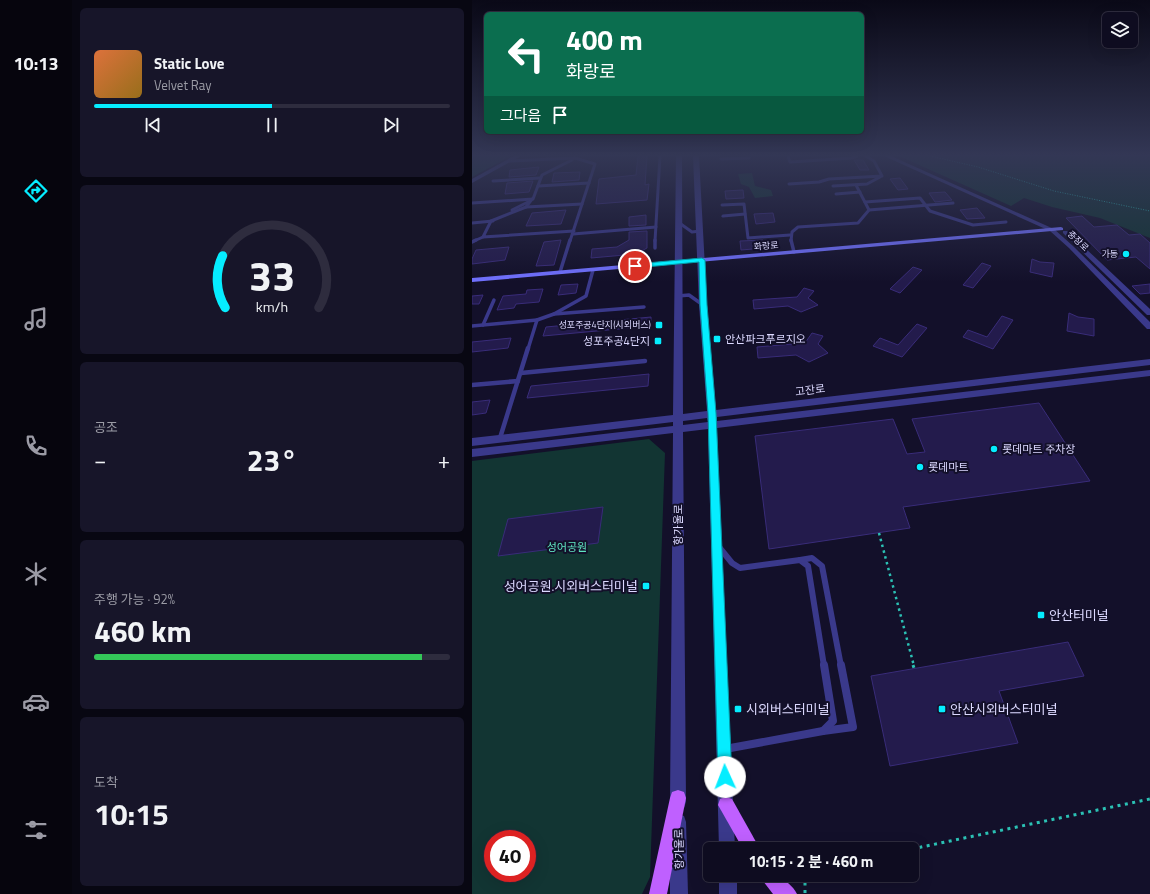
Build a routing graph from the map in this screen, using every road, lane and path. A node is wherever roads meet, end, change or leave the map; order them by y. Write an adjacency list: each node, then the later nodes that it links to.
1 (584, 198): 13 (lane)
2 (658, 198): 25 (lane)
3 (678, 198): 22 (street, 항가울로)
4 (698, 198): 28 (street)
5 (863, 198): 10 (lane)
6 (980, 198): 27 (street, 충장로)
7 (989, 198): 26 (street, 충장로)
8 (1086, 198): 18 (path)
9 (532, 199): 11 (lane); 16 (lane); 21 (lane)
10 (865, 202): 15 (lane); 17 (lane)
11 (472, 203)
12 (953, 203): 15 (lane)
13 (582, 204): 16 (lane); 29 (lane)
14 (722, 205): 19 (lane)
15 (926, 205): 17 (lane); 23 (lane)
16 (526, 207): 21 (lane)
17 (869, 210): 30 (lane)
18 (1150, 211)
19 (745, 214): 20 (lane); 30 (lane)
20 (722, 216)
21 (492, 221): 24 (lane); 31 (lane)
22 (678, 222): 28 (lane); 36 (street, 항가울로)
23 (1006, 222)
24 (472, 223)
25 (656, 227): 29 (lane); 33 (lane)
26 (1061, 229): 27 (main road, 화랑로); 44 (street, 충장로)
27 (1052, 230): 34 (main road, 화랑로); 49 (street, 충장로)
28 (700, 231): 35 (street)
29 (573, 232): 31 (lane); 38 (lane)
30 (790, 235): 34 (lane)
31 (483, 237): 32 (lane)
32 (472, 242)
33 (655, 248)
34 (794, 252): 35 (main road, 화랑로)
35 (702, 260): 36 (main road, 화랑로); 42 (street)
36 (678, 262): 37 (main road, 화랑로); 40 (street, 항가울로)
37 (593, 270): 38 (main road, 화랑로); 45 (lane)
38 (560, 272): 39 (main road, 화랑로)
39 (472, 280)
40 (678, 296): 42 (lane); 57 (street, 항가울로)
41 (494, 300): 47 (lane)
42 (703, 305): 56 (street)
43 (644, 307): 45 (lane)
44 (1150, 313)
45 (554, 314): 46 (lane)
46 (537, 320): 47 (lane); 52 (lane)
47 (483, 325): 48 (lane)
48 (472, 326)
49 (1150, 327)
50 (645, 361): 52 (lane)
51 (1150, 362): 56 (street, 고잔로)
52 (520, 373): 54 (lane)
53 (1150, 373): 58 (street, 고잔로)
54 (518, 381): 55 (lane); 59 (lane)
55 (472, 385)
56 (712, 413): 57 (street, 고잔로); 58 (street)
57 (678, 423): 58 (street, 고잔로); 59 (street, 고잔로); 61 (street, 고잔로); 68 (street, 항가울로)
58 (712, 425): 63 (street)
59 (500, 438): 60 (street, 고잔로)
60 (472, 442)
61 (472, 452)
62 (879, 533): 65 (path)
63 (716, 543): 64 (lane); 67 (street)
64 (800, 560): 66 (lane); 66 (lane)
65 (914, 668)
66 (823, 732): 67 (lane)
67 (724, 749): 70 (street)
68 (678, 798): 77 (main road); 78 (street, 항가울로)
69 (1150, 799): 73 (path)
70 (726, 805): 71 (street); 72 (main road)
71 (727, 842)
72 (748, 842)
73 (919, 848)
74 (728, 882): 79 (street)
75 (774, 882): 80 (main road)
76 (805, 882): 81 (path)
77 (658, 894)
78 (679, 894)
79 (728, 894)
80 (788, 894)
81 (805, 894)

